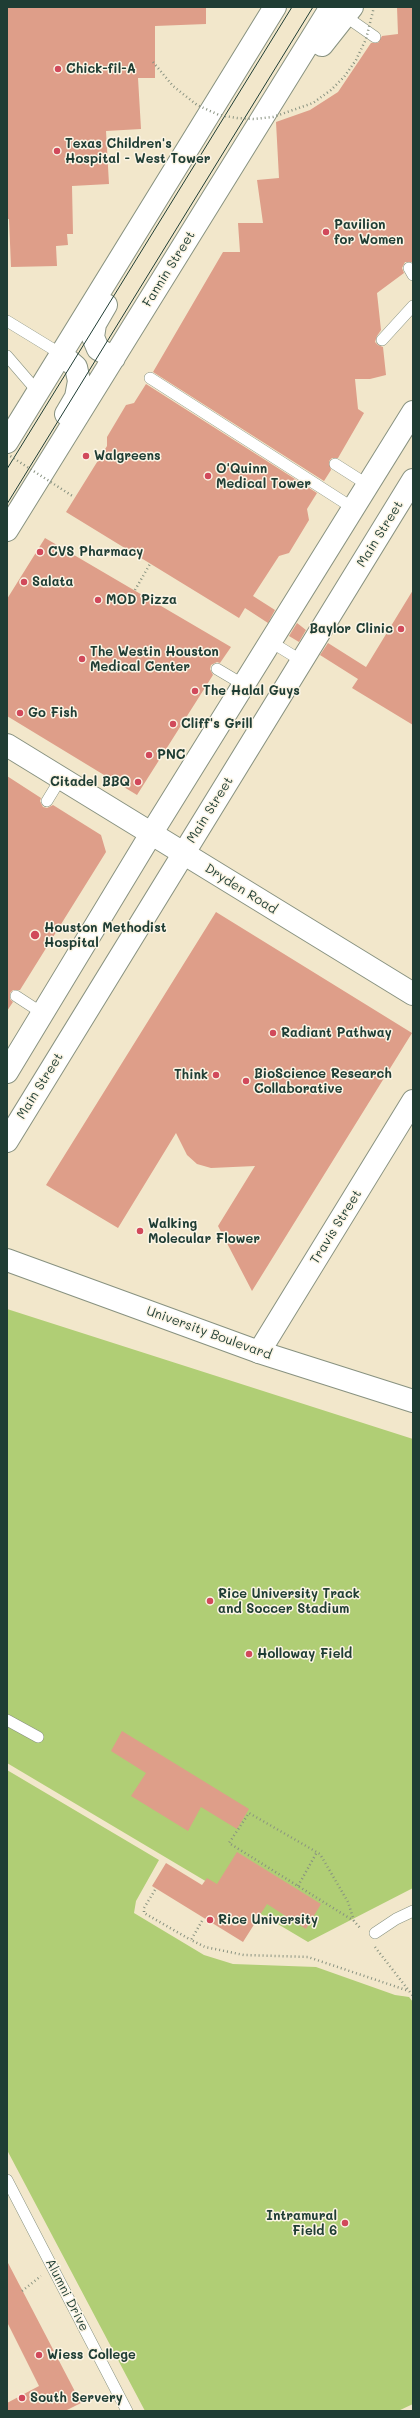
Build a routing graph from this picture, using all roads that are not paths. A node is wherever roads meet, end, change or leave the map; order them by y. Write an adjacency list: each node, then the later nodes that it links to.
1 (261, 7): 5 (main road)
2 (275, 7): 5 (main road)
3 (343, 10): 4 (lane); 12 (main road, Fannin Street)
4 (375, 37)
5 (220, 100): 6 (main road)
6 (153, 207): 10 (main road); 12 (main road)
7 (413, 306): 9 (lane)
8 (7, 321): 10 (lane)
9 (382, 340)
10 (61, 354): 14 (main road); 18 (main road)
11 (7, 356): 14 (lane)
12 (114, 358): 18 (main road, Fannin Street)
13 (150, 378): 21 (lane)
14 (38, 392): 16 (main road)
15 (413, 412): 20 (main road)
16 (7, 442)
17 (335, 464): 20 (lane)
18 (43, 472): 22 (main road, Fannin Street)
19 (413, 480): 24 (main road, Main Street)
20 (368, 485): 21 (main road)
21 (353, 508): 23 (main road)
22 (7, 530)
23 (271, 642): 24 (lane); 26 (main road)
24 (302, 661): 31 (main road, Main Street)
25 (217, 669): 26 (lane)
26 (244, 685): 30 (main road)
27 (7, 745): 28 (main road, Dryden Road)
28 (61, 778): 29 (lane); 30 (main road, Dryden Road)
29 (47, 801)
30 (150, 834): 31 (main road, Dryden Road); 34 (main road)
31 (184, 853): 32 (main road, Dryden Road); 37 (main road, Main Street)
32 (413, 994)
33 (16, 996): 34 (lane)
34 (42, 1014): 35 (main road)
35 (7, 1072)
36 (413, 1101): 39 (main road, Travis Street)
37 (7, 1141)
38 (7, 1260): 39 (main road, University Boulevard)
39 (259, 1352): 40 (main road, University Boulevard)
40 (413, 1401)
41 (7, 1720): 42 (lane)
42 (38, 1738)
43 (413, 1911): 44 (lane)
44 (373, 1938)
45 (7, 2180): 46 (lane, Alumni Drive)
46 (127, 2411)

